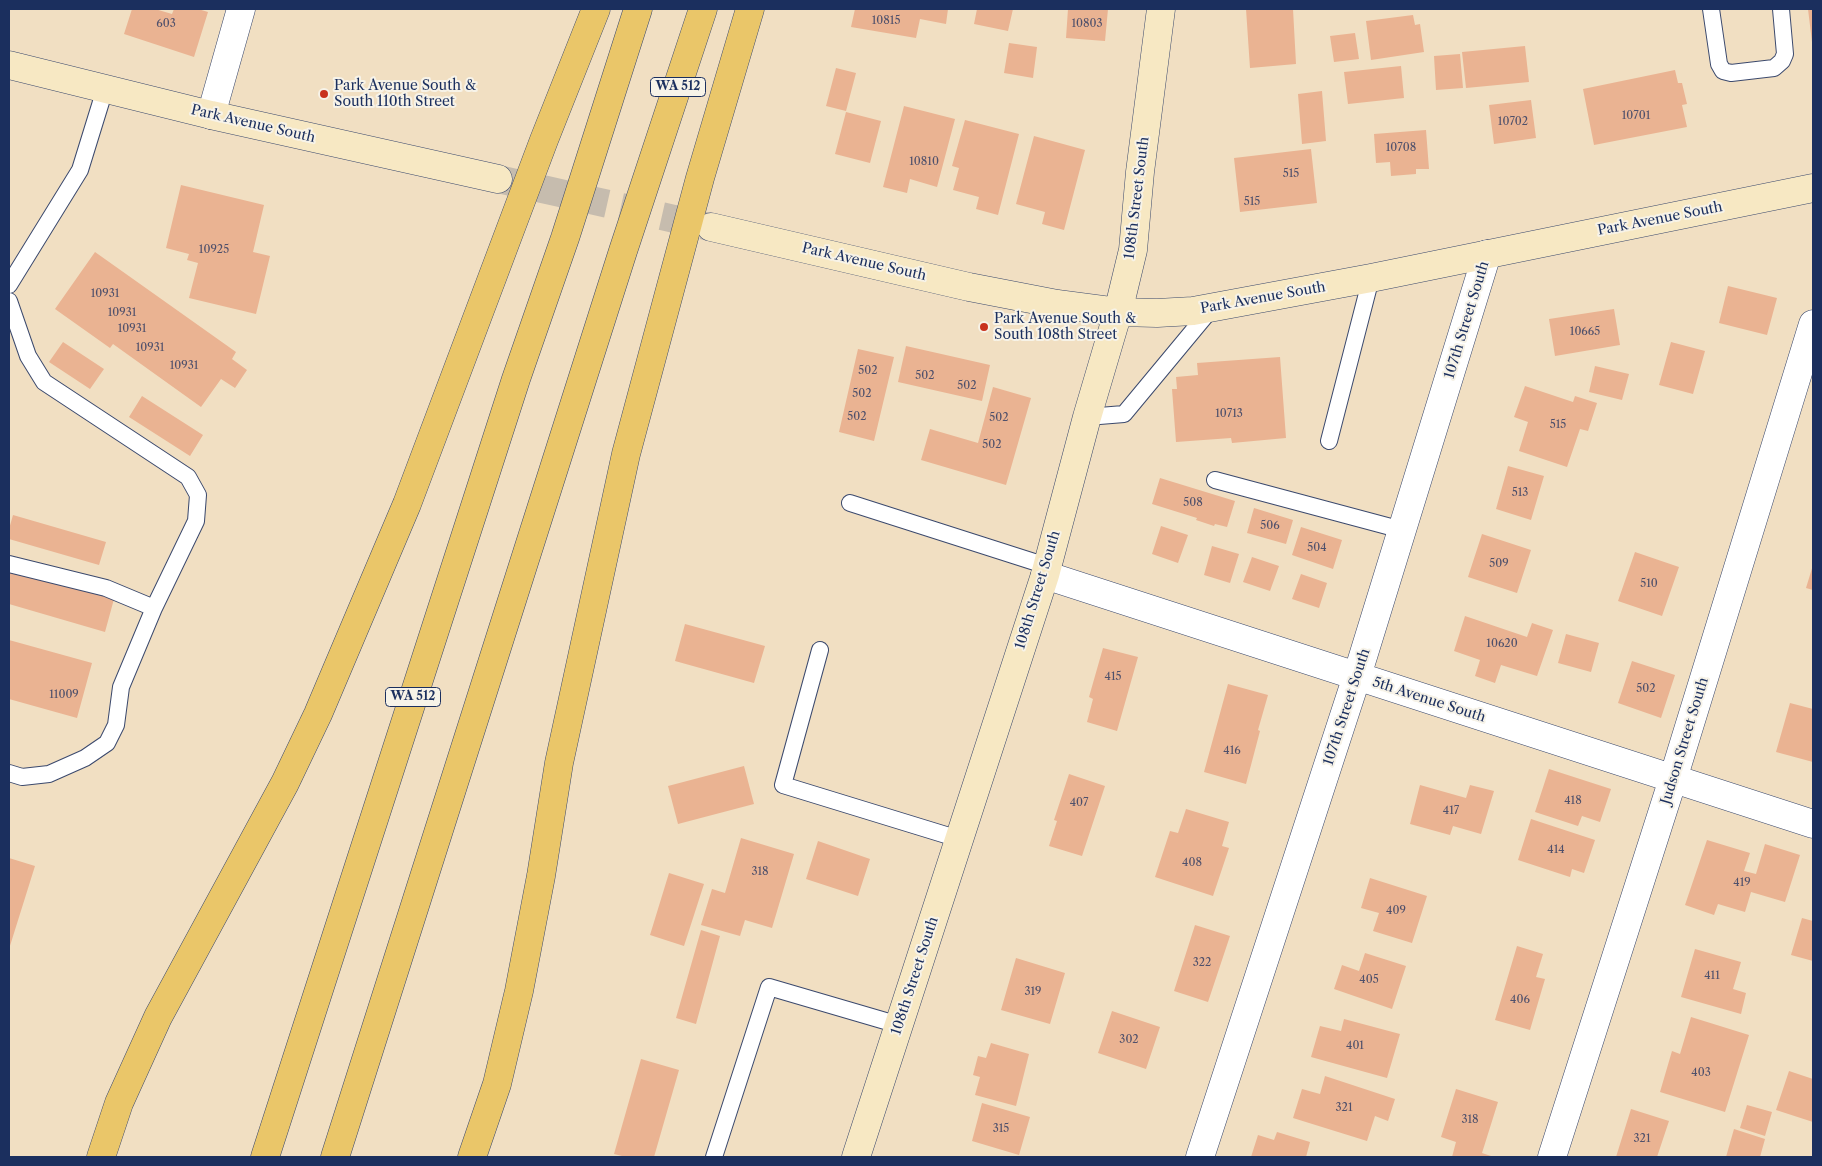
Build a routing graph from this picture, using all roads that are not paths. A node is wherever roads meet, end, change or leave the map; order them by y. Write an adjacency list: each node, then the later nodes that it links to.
1 (241, 9): 11 (street)
2 (596, 9): 37 (highway)
3 (638, 9): 38 (highway, WA 512)
4 (703, 9): 39 (highway, WA 512)
5 (750, 9): 40 (highway)
6 (1161, 9): 20 (main road, 108th Street South)
7 (1712, 9): 8 (lane)
8 (1781, 9)
9 (9, 65): 10 (main road, Park Avenue South)
10 (106, 89): 11 (main road, Park Avenue South); 17 (lane)
11 (210, 115): 12 (main road, Park Avenue South)
12 (498, 179)
13 (1813, 188): 15 (main road, Park Avenue South)
14 (712, 227): 20 (main road, Park Avenue South)
15 (1487, 254): 16 (main road, Park Avenue South); 26 (street, 107th Street South)
16 (1371, 278): 19 (main road, Park Avenue South); 23 (lane)
17 (9, 285)
18 (9, 301): 29 (lane)
19 (1212, 308): 20 (main road, Park Avenue South); 22 (lane)
20 (1118, 312): 22 (main road, 108th Street South)
21 (1813, 324): 33 (street, Judson Street South)
22 (1087, 417): 28 (main road, 108th Street South)
23 (1329, 441)
24 (1215, 480): 26 (lane)
25 (850, 503): 28 (lane)
26 (1402, 530): 31 (street, 107th Street South)
27 (9, 564): 29 (lane)
28 (1046, 570): 31 (street, 5th Avenue South); 35 (main road, 108th Street South)
29 (154, 608): 32 (lane)
30 (820, 650): 35 (lane)
31 (1357, 676): 33 (street, 5th Avenue South); 43 (street, 107th Street South)
32 (9, 773)
33 (1673, 779): 34 (street, 5th Avenue South); 44 (street, Judson Street South)
34 (1813, 824)
35 (959, 839): 36 (main road, 108th Street South)
36 (898, 1025): 41 (lane); 42 (main road, 108th Street South)
37 (101, 1157)
38 (264, 1157)
39 (335, 1157)
40 (472, 1157)
41 (714, 1157)
42 (856, 1157)
43 (1200, 1157)
44 (1552, 1157)

